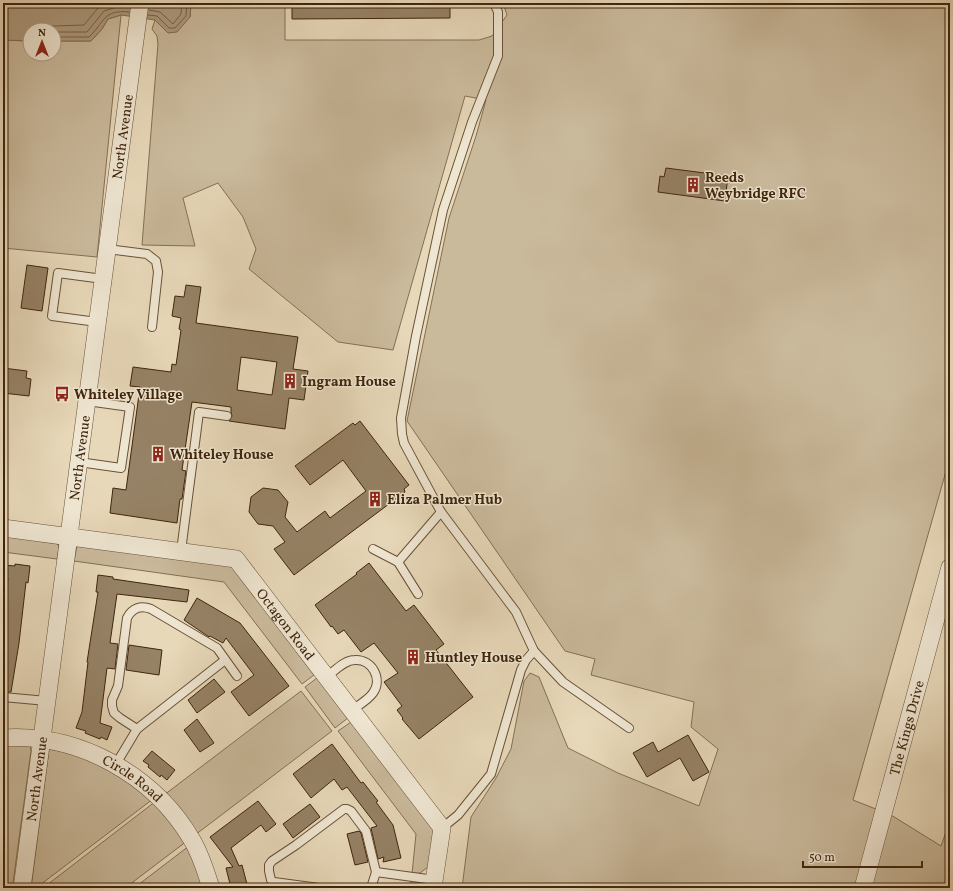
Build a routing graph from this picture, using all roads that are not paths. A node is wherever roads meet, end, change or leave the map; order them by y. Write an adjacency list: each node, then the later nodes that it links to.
1 (140, 3): 3 (street, North Avenue)
2 (494, 3): 10 (lane)
3 (107, 249): 4 (street, North Avenue); 6 (lane)
4 (103, 279): 5 (street, North Avenue); 5 (lane)
5 (97, 322): 7 (street, North Avenue)
6 (152, 327)
7 (87, 401): 9 (street, North Avenue); 9 (lane)
8 (226, 416): 14 (lane)
9 (78, 462): 12 (street, North Avenue)
10 (441, 512): 15 (lane); 18 (lane)
11 (3, 528): 12 (street, Octagon Road)
12 (69, 537): 14 (street, Octagon Road); 23 (street, North Avenue)
13 (373, 549): 15 (lane)
14 (181, 551): 21 (street, Octagon Road)
15 (398, 562): 17 (lane)
16 (950, 567): 37 (street, The Kings Drive)
17 (418, 594)
18 (534, 650): 25 (lane); 30 (lane)
19 (225, 660): 20 (lane); 26 (lane); 26 (lane)
20 (237, 676)
21 (326, 677): 24 (street, Octagon Road); 24 (lane)
22 (3, 697): 23 (lane)
23 (46, 701): 28 (street, North Avenue)
24 (352, 710): 30 (street, Octagon Road)
25 (629, 728)
26 (137, 729): 29 (lane)
27 (3, 738): 28 (street, Circle Road)
28 (41, 740): 29 (street, Circle Road); 33 (street, North Avenue)
29 (116, 764): 34 (street, Circle Road)
30 (442, 828): 32 (street)
31 (376, 872): 32 (lane); 35 (lane); 36 (lane)
32 (434, 884)
33 (22, 888)
34 (211, 888)
35 (319, 888)
36 (371, 888)
37 (863, 888)

